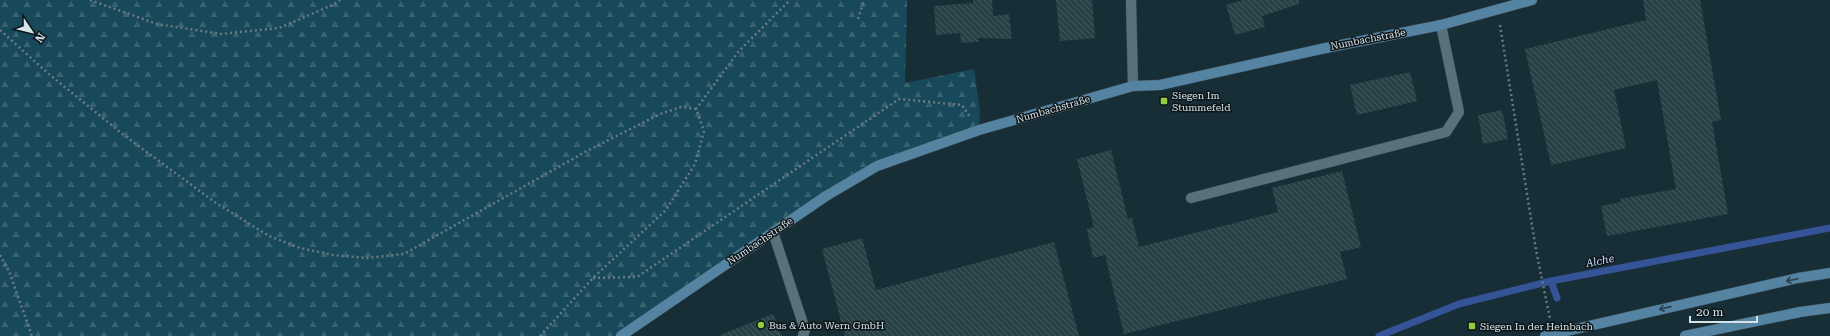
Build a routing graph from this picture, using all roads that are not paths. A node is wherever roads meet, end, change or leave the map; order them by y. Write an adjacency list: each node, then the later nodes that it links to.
1 (1131, 0): 4 (street)
2 (1532, 0): 3 (street, Numbachstraße)
3 (1441, 25): 4 (street, Numbachstraße); 5 (street)
4 (1133, 86): 6 (street, Numbachstraße)
5 (1191, 198)
6 (773, 232): 9 (street); 11 (street, Numbachstraße)
7 (1830, 274): 10 (street, one-way to 10)
8 (1830, 308): 12 (street)
9 (805, 334)
10 (1549, 335)
11 (621, 336)
12 (1685, 336)

